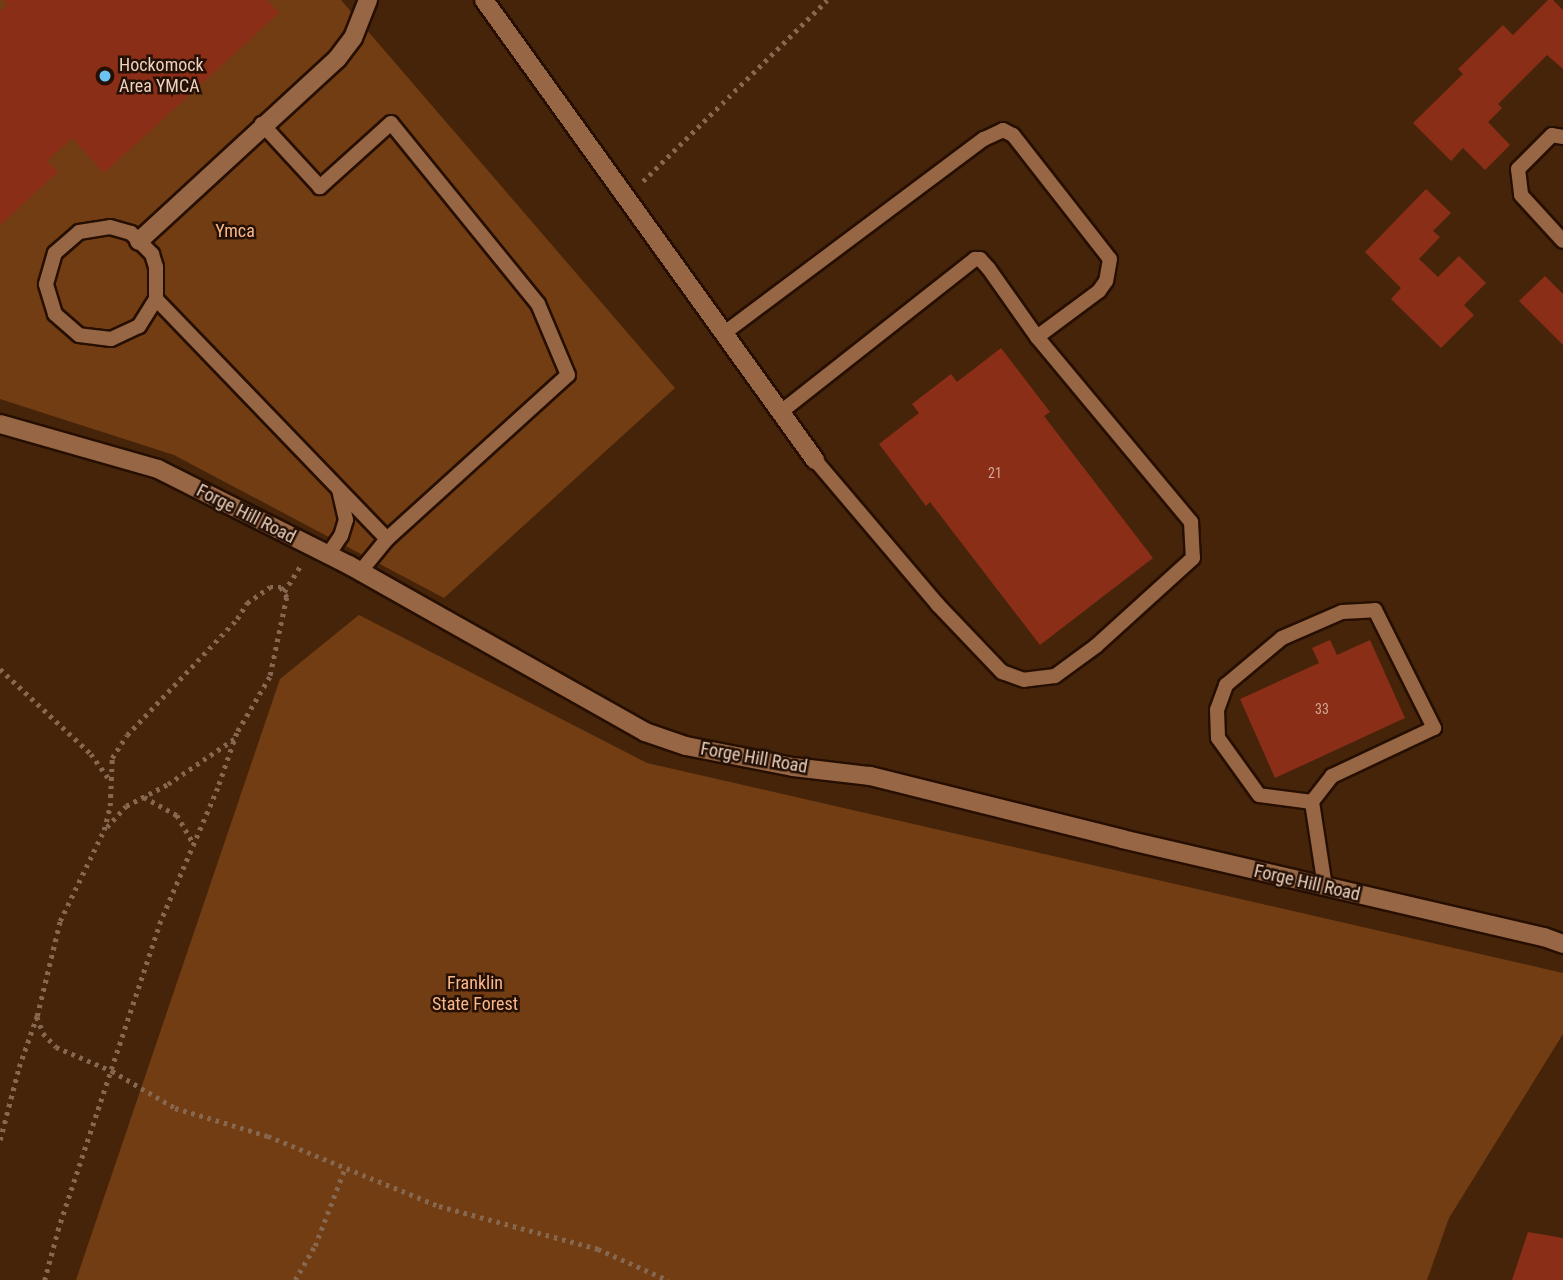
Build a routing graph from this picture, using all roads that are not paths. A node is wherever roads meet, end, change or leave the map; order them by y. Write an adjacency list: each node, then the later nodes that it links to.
1 (368, 0): 3 (street)
2 (484, 0): 8 (street)
3 (262, 124): 5 (street); 14 (lane)
4 (1563, 137): 6 (lane)
5 (139, 240): 7 (lane); 7 (lane)
6 (1563, 241)
7 (156, 299): 13 (lane)
8 (723, 334): 9 (lane); 10 (street)
9 (1037, 337): 10 (lane); 12 (lane)
10 (782, 411): 12 (street)
11 (0, 424): 15 (street, Forge Hill Road)
12 (816, 460)
13 (339, 489): 14 (lane); 15 (lane)
14 (387, 539): 16 (lane)
15 (328, 555): 16 (street, Forge Hill Road)
16 (360, 572): 18 (street, Forge Hill Road)
17 (1312, 802): 17 (lane); 18 (lane)
18 (1325, 887): 19 (street, Forge Hill Road)
19 (1563, 944)

